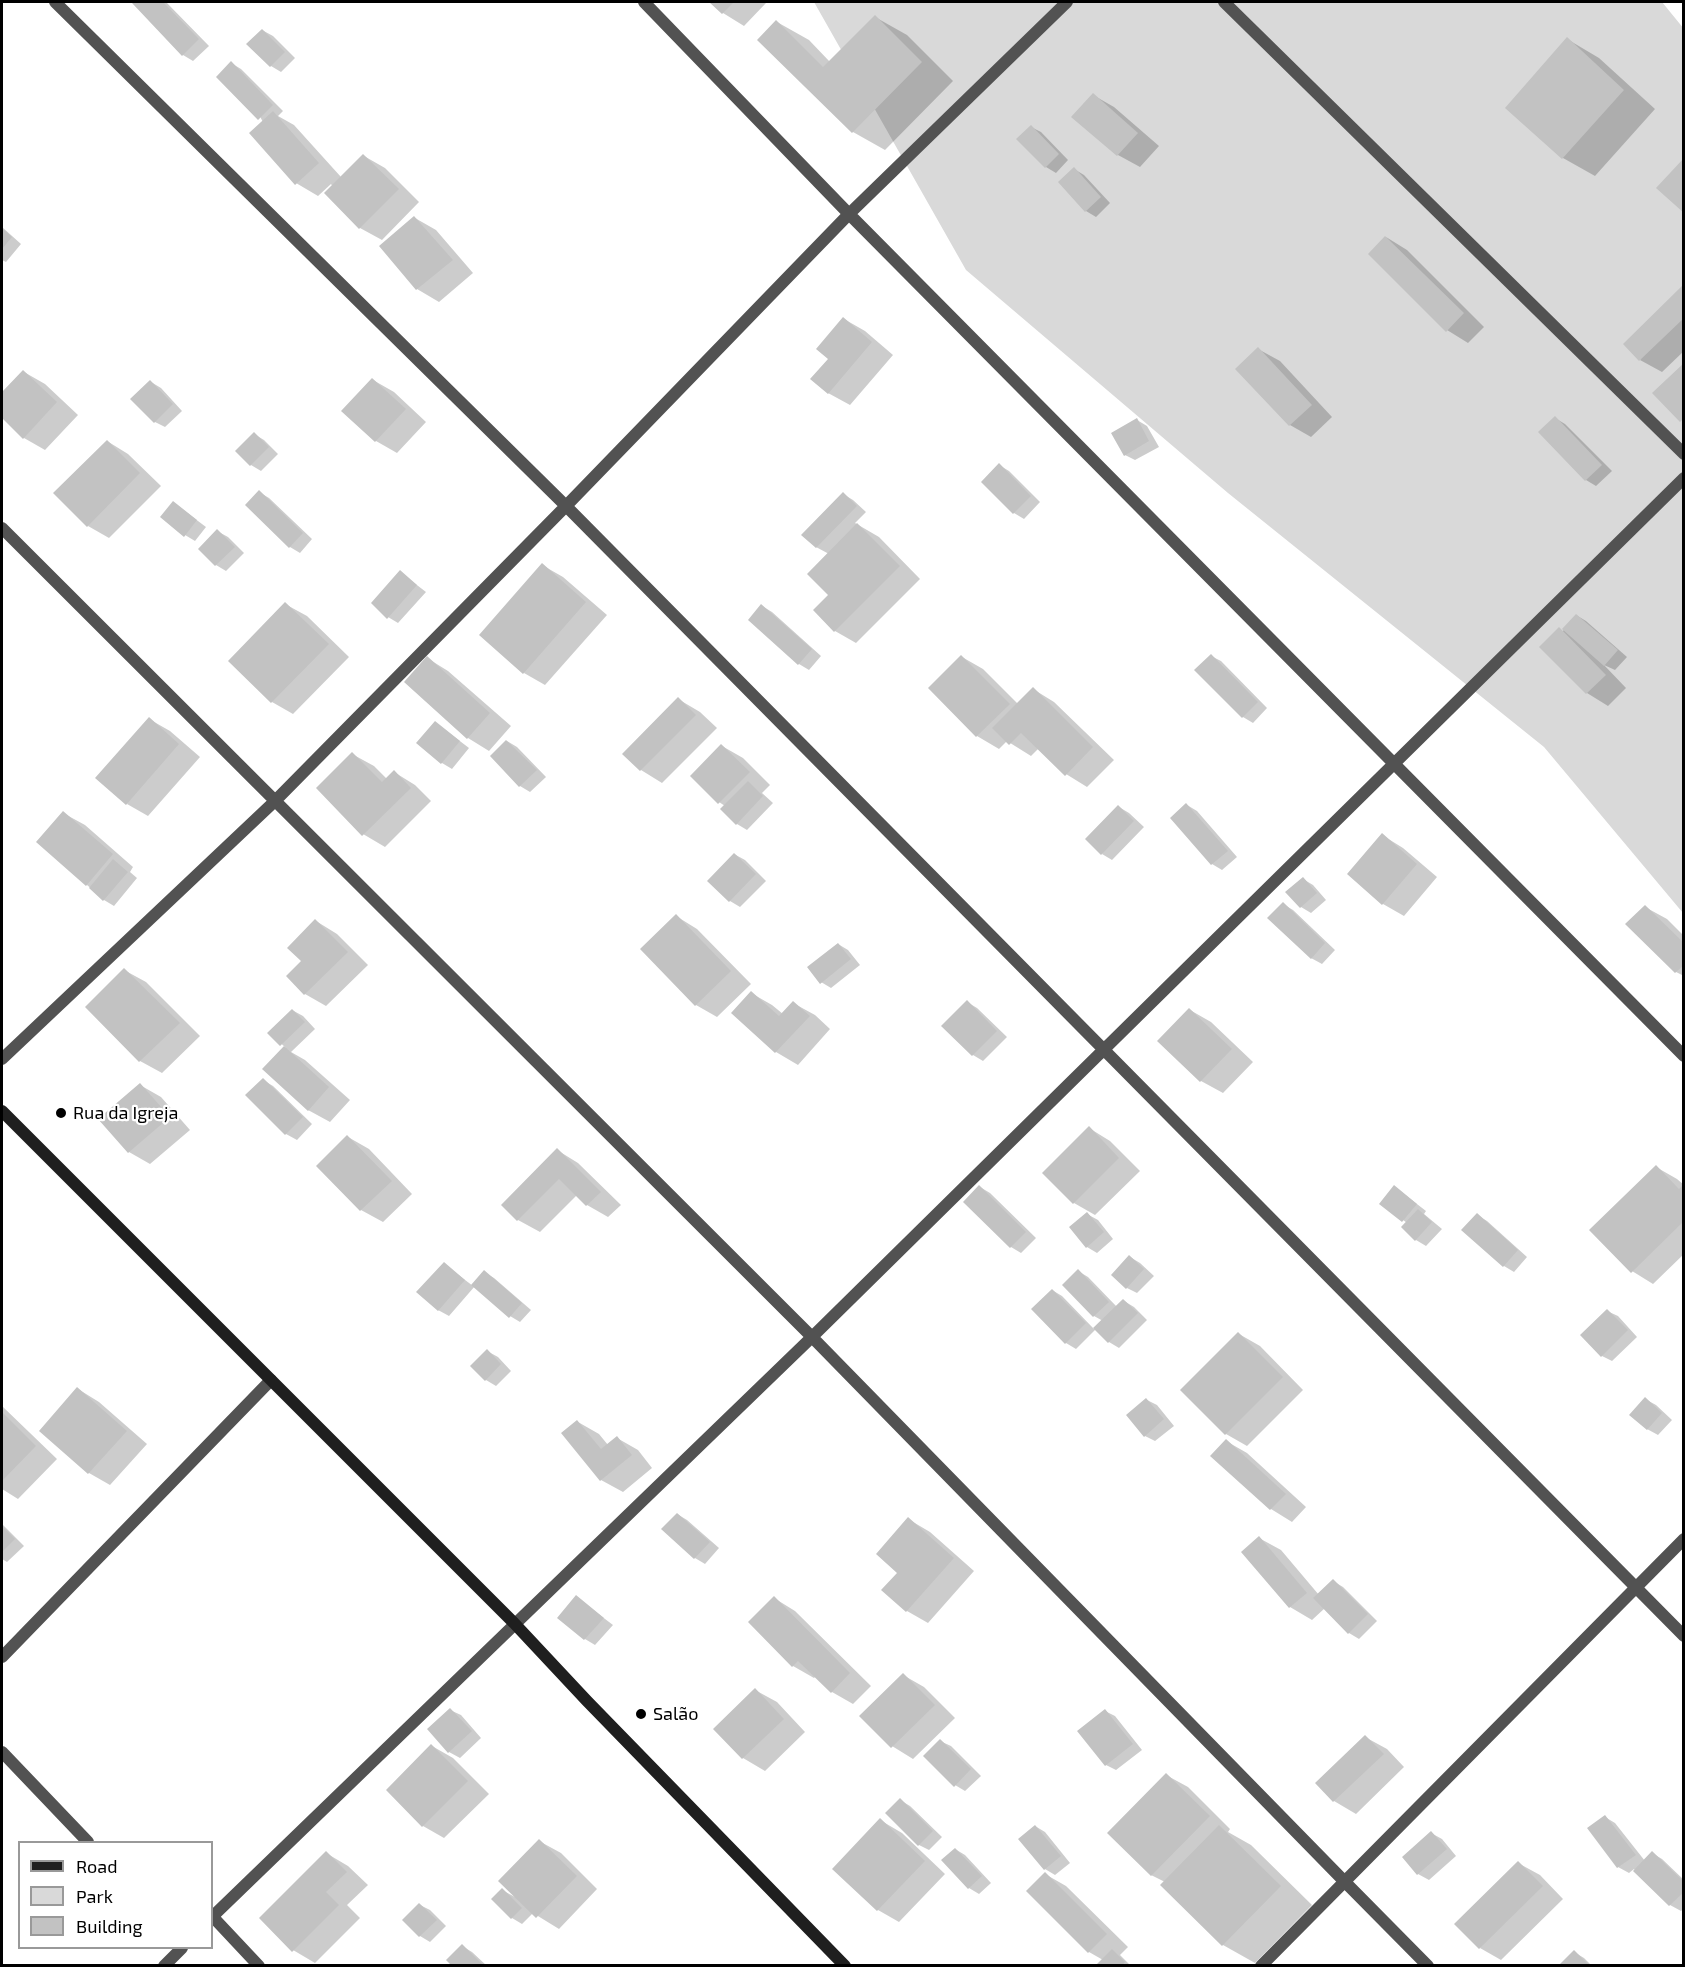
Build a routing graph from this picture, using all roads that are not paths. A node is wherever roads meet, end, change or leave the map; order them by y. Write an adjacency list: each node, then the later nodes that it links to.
1 (55, 2): 8 (street)
2 (644, 2): 5 (street)
3 (1067, 2): 5 (street)
4 (1224, 2): 6 (street)
5 (849, 214): 8 (street); 10 (street)
6 (1683, 454)
7 (1683, 478): 10 (street)
8 (566, 506): 11 (street); 12 (street)
9 (2, 528): 11 (street)
10 (1393, 763): 12 (street); 13 (street)
11 (275, 801): 14 (street); 16 (street)
12 (1104, 1051): 16 (street); 19 (street)
13 (1683, 1056)
14 (2, 1059)
15 (2, 1111): 17 (street)
16 (812, 1337): 20 (street); 25 (street)
17 (271, 1380): 20 (street); 22 (street)
18 (1683, 1539): 19 (street)
19 (1634, 1588): 21 (street); 25 (street)
20 (514, 1623): 26 (street); 31 (street)
21 (1683, 1636)
22 (2, 1657)
23 (2, 1752): 24 (street)
24 (87, 1841)
25 (1345, 1882): 32 (street); 33 (street)
26 (213, 1915)
27 (213, 1917): 30 (street)
28 (180, 1949): 29 (street)
29 (164, 1965)
30 (260, 1965)
31 (845, 1965)
32 (1261, 1965)
33 (1428, 1965)

